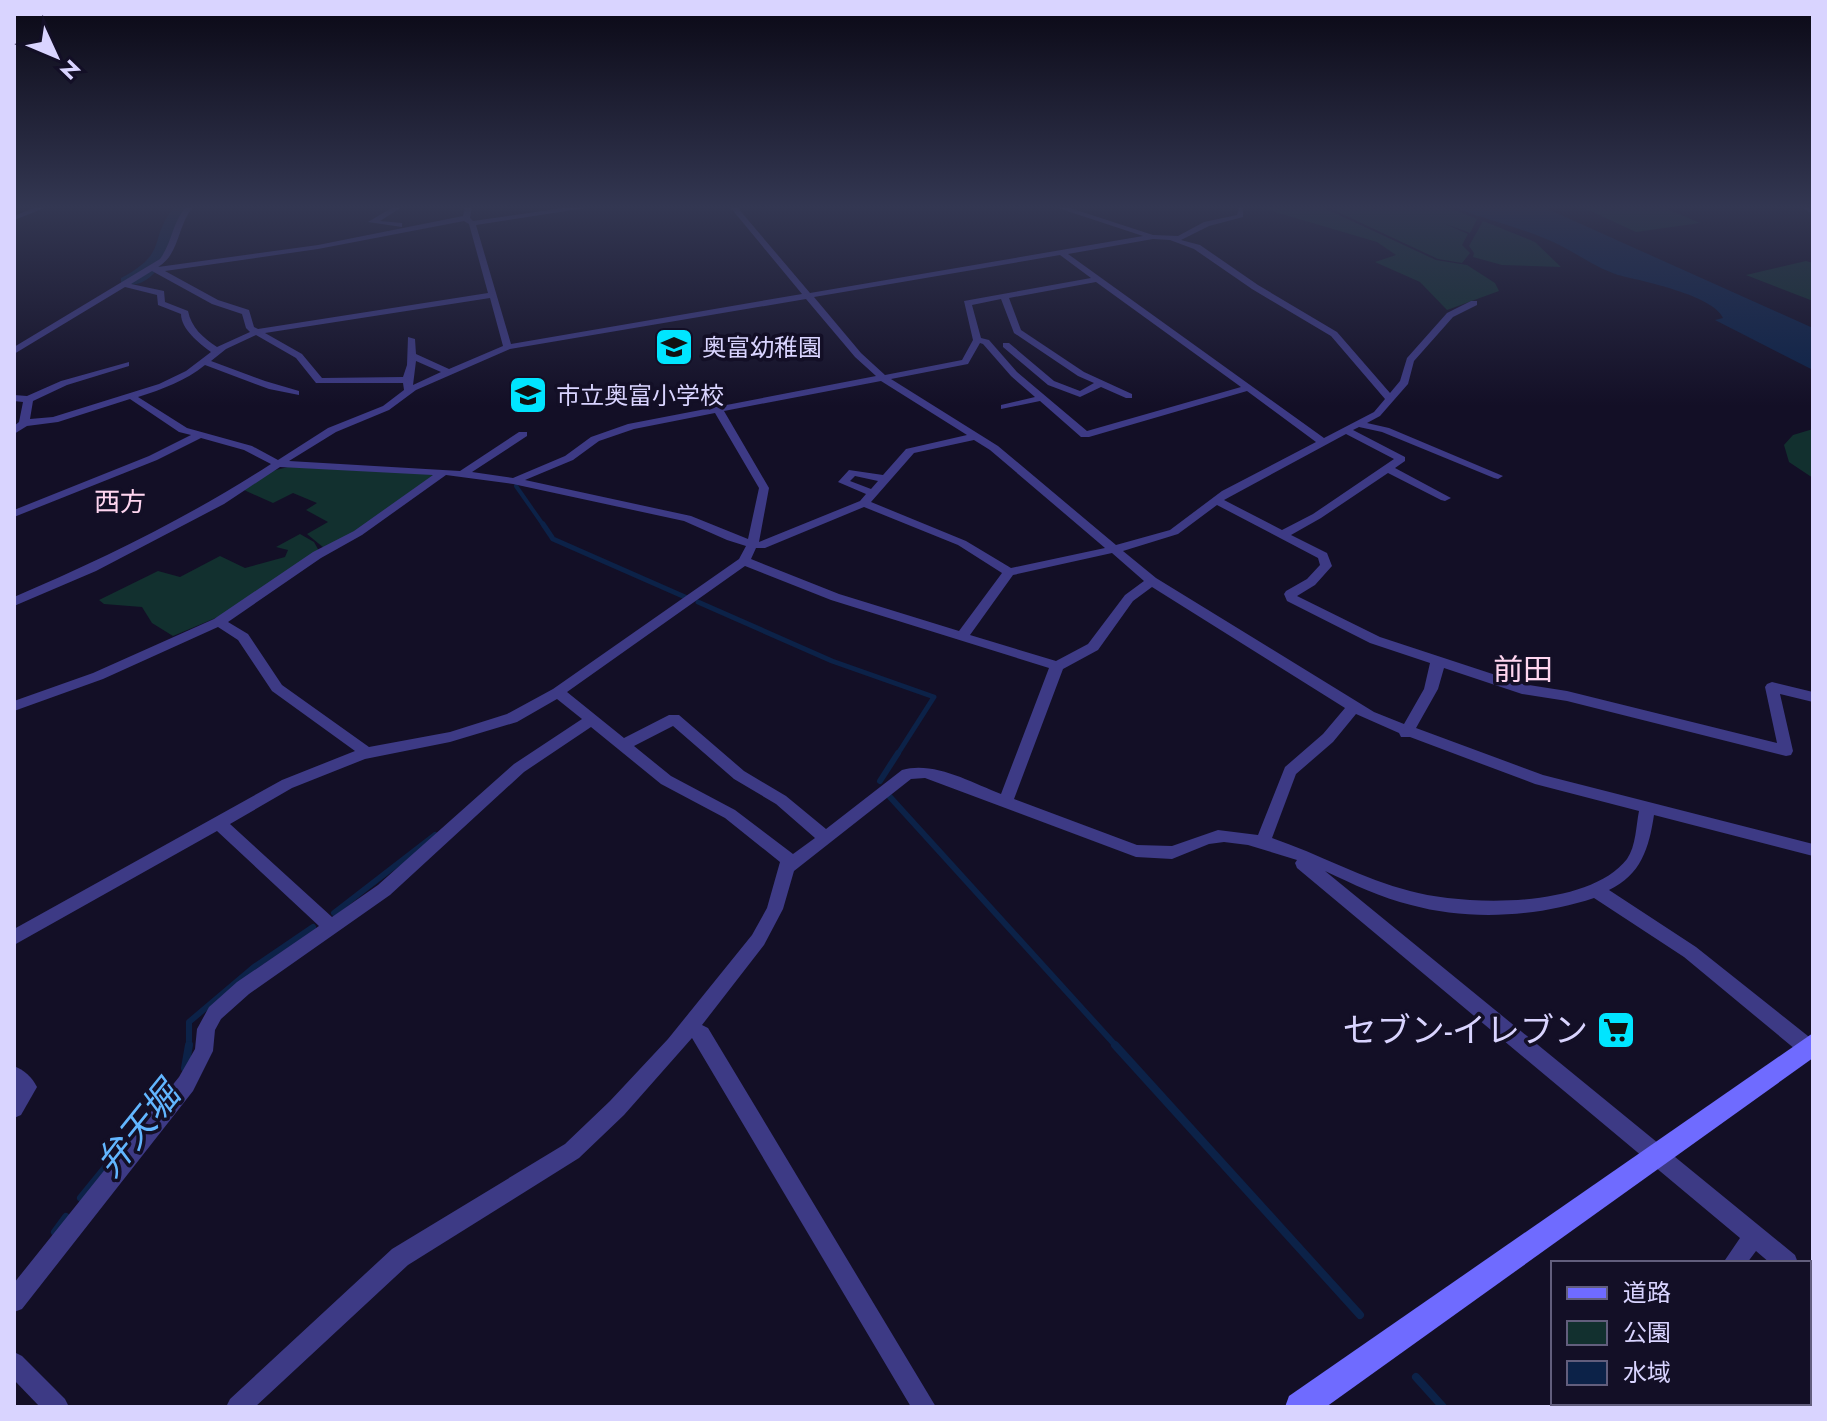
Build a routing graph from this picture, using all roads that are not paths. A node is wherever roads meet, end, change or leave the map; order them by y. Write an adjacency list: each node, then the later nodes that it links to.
1 (148, 273): 9 (street)
2 (160, 273): 14 (street)
3 (486, 273): 10 (street)
4 (790, 273): 11 (street)
5 (935, 273): 11 (street)
6 (1089, 273): 8 (street)
7 (1235, 273): 40 (street)
8 (1097, 279): 12 (street); 33 (street)
9 (125, 285): 21 (street); 22 (street)
10 (493, 295): 14 (street); 19 (street)
11 (808, 295): 19 (street); 30 (street)
12 (1004, 296): 16 (street); 17 (street)
13 (1474, 303): 40 (street)
14 (256, 332): 22 (street); 32 (street)
15 (411, 339): 23 (street)
16 (977, 340): 20 (street); 30 (street)
17 (1034, 340): 18 (street); 25 (street)
18 (1006, 345): 20 (street); 27 (street)
19 (508, 347): 28 (street)
20 (991, 348): 29 (street)
21 (14, 351)
22 (216, 351): 24 (street)
23 (412, 356): 28 (street); 32 (street)
24 (205, 362): 34 (street); 35 (street)
25 (1066, 363): 27 (street); 31 (street)
26 (126, 364): 39 (street)
27 (1036, 369): 29 (street); 31 (street)
28 (448, 372): 32 (street)
29 (1014, 374): 38 (street)
30 (883, 378): 42 (street); 49 (street)
31 (1100, 384): 36 (street)
32 (408, 385): 51 (street)
33 (1248, 388): 38 (street); 50 (street)
34 (296, 393)
35 (131, 396): 43 (street); 48 (street)
36 (1129, 396)
37 (14, 398): 39 (street)
38 (1042, 398): 41 (street)
39 (28, 399): 43 (street)
40 (1390, 399): 44 (street)
41 (1004, 407)
42 (718, 410): 57 (street); 63 (street)
43 (24, 423): 46 (street)
44 (1357, 424): 45 (street); 55 (street)
45 (1345, 430): 50 (street); 52 (street)
46 (14, 431)
47 (523, 434): 54 (street)
48 (200, 435): 51 (street); 61 (street)
49 (977, 436): 56 (street); 64 (street)
50 (1322, 441): 60 (street)
51 (278, 464): 53 (street); 68 (street)
52 (1389, 469): 59 (street); 62 (street)
53 (444, 472): 54 (street); 69 (street)
54 (462, 474): 57 (street)
55 (1498, 476)
56 (884, 479): 58 (street); 58 (street)
57 (513, 481): 63 (street)
58 (868, 498): 63 (street); 66 (street)
59 (1445, 498)
60 (1216, 500): 62 (street); 64 (street)
61 (14, 514)
62 (1284, 534): 71 (street)
63 (752, 545): 65 (street)
64 (1112, 550): 66 (street); 67 (street)
65 (744, 561): 70 (street); 73 (street)
66 (1009, 572): 70 (street)
67 (1152, 581): 72 (street); 76 (street)
68 (14, 602)
69 (219, 622): 75 (street); 80 (street)
70 (964, 634): 72 (street)
71 (1437, 661): 74 (street); 78 (street)
72 (1057, 666): 81 (street)
73 (558, 692): 77 (street); 80 (street)
74 (1813, 697)
75 (14, 706)
76 (1354, 707): 78 (street); 85 (street)
77 (593, 719): 79 (street); 90 (street)
78 (1406, 733): 82 (street)
79 (625, 744): 84 (street); 88 (street)
80 (363, 754): 83 (street)
81 (1005, 802): 84 (street); 85 (street)
82 (1647, 807): 86 (street); 89 (street)
83 (218, 822): 90 (street); 91 (street)
84 (826, 838): 88 (street)
85 (1262, 844): 87 (street)
86 (1813, 850)
87 (1293, 854): 89 (street); 96 (street)
88 (790, 866): 92 (street)
89 (1596, 890): 93 (street)
90 (331, 926): 100 (street)
91 (14, 938)
92 (690, 1027): 103 (street); 104 (street)
93 (1810, 1046): 96 (street)
94 (14, 1075): 95 (street)
95 (14, 1108)
96 (1656, 1154): 97 (street); 105 (street)
97 (1754, 1236): 98 (street); 99 (street)
98 (1735, 1261)
99 (1785, 1261)
100 (14, 1301)
101 (14, 1364): 102 (street)
102 (57, 1407)
103 (238, 1407)
104 (924, 1407)
105 (1300, 1407)

